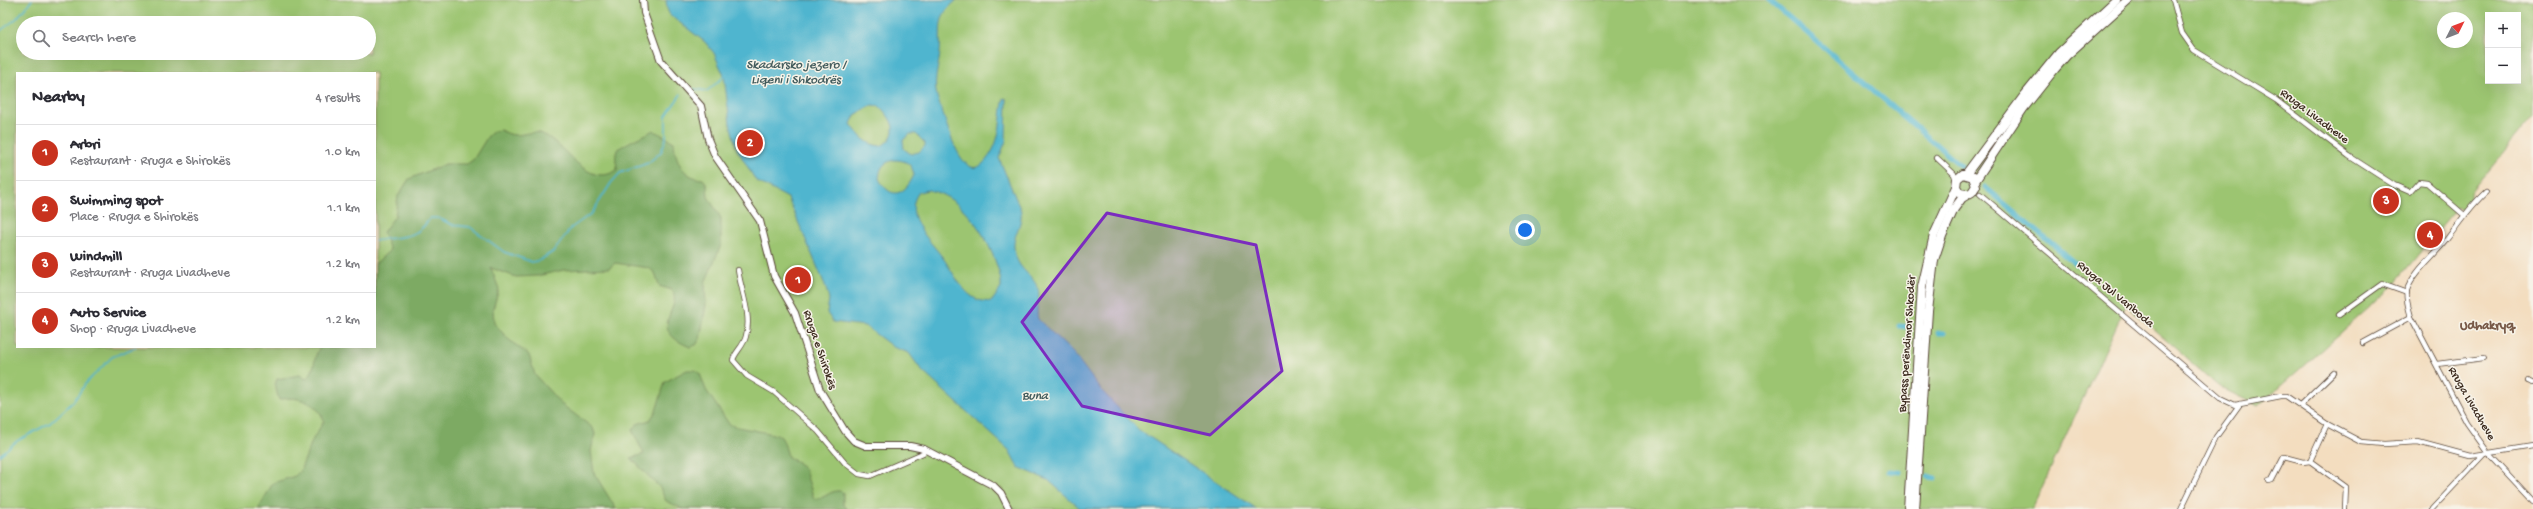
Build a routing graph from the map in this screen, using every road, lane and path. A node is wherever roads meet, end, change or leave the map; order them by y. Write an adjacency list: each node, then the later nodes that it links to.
1 (643, 0): 28 (main road, Rruga e Shirokës)
2 (2116, 0): 7 (highway, Bypass perëndimor Shkodër)
3 (2128, 0): 8 (highway, Bypass perëndimor Shkodër)
4 (2173, 0): 13 (street, Rruga Livadheve)
5 (1937, 158): 6 (street)
6 (1952, 172): 7 (street); 9 (street)
7 (1965, 174): 8 (highway); 9 (highway, Bypass perëndimor Shkodër)
8 (1975, 183): 11 (highway, Bypass perëndimor Shkodër); 12 (street, Rruga Jul Variboda)
9 (1956, 184): 11 (highway); 34 (highway, Bypass perëndimor Shkodër)
10 (2486, 192): 13 (street)
11 (1968, 194): 12 (street); 35 (highway, Bypass perëndimor Shkodër)
12 (1980, 194): 24 (street, Rruga Jul Variboda)
13 (2463, 214): 15 (street)
14 (738, 270): 28 (street)
15 (2407, 293): 16 (street); 17 (street, Rruga Livadheve)
16 (2340, 315)
17 (2411, 317): 18 (street); 20 (street, Rruga Livadheve)
18 (2363, 343)
19 (2484, 358): 20 (street, Rruga Livadheve)
20 (2436, 364): 29 (street, Rruga Livadheve)
21 (2334, 372): 25 (street)
22 (2528, 381): 23 (street)
23 (2533, 383)
24 (2240, 404): 25 (street); 36 (street)
25 (2300, 405): 26 (street)
26 (2327, 424): 29 (street); 30 (street)
27 (2533, 446): 29 (street)
28 (924, 450): 33 (main road, Rruga e Shirokës)
29 (2487, 454): 32 (street, Rruga Livadheve); 38 (street)
30 (2310, 461): 31 (street); 37 (street)
31 (2269, 481)
32 (2533, 501)
33 (1009, 509)
34 (1908, 509)
35 (1915, 509)
36 (2181, 509)
37 (2345, 509)
38 (2432, 509)

